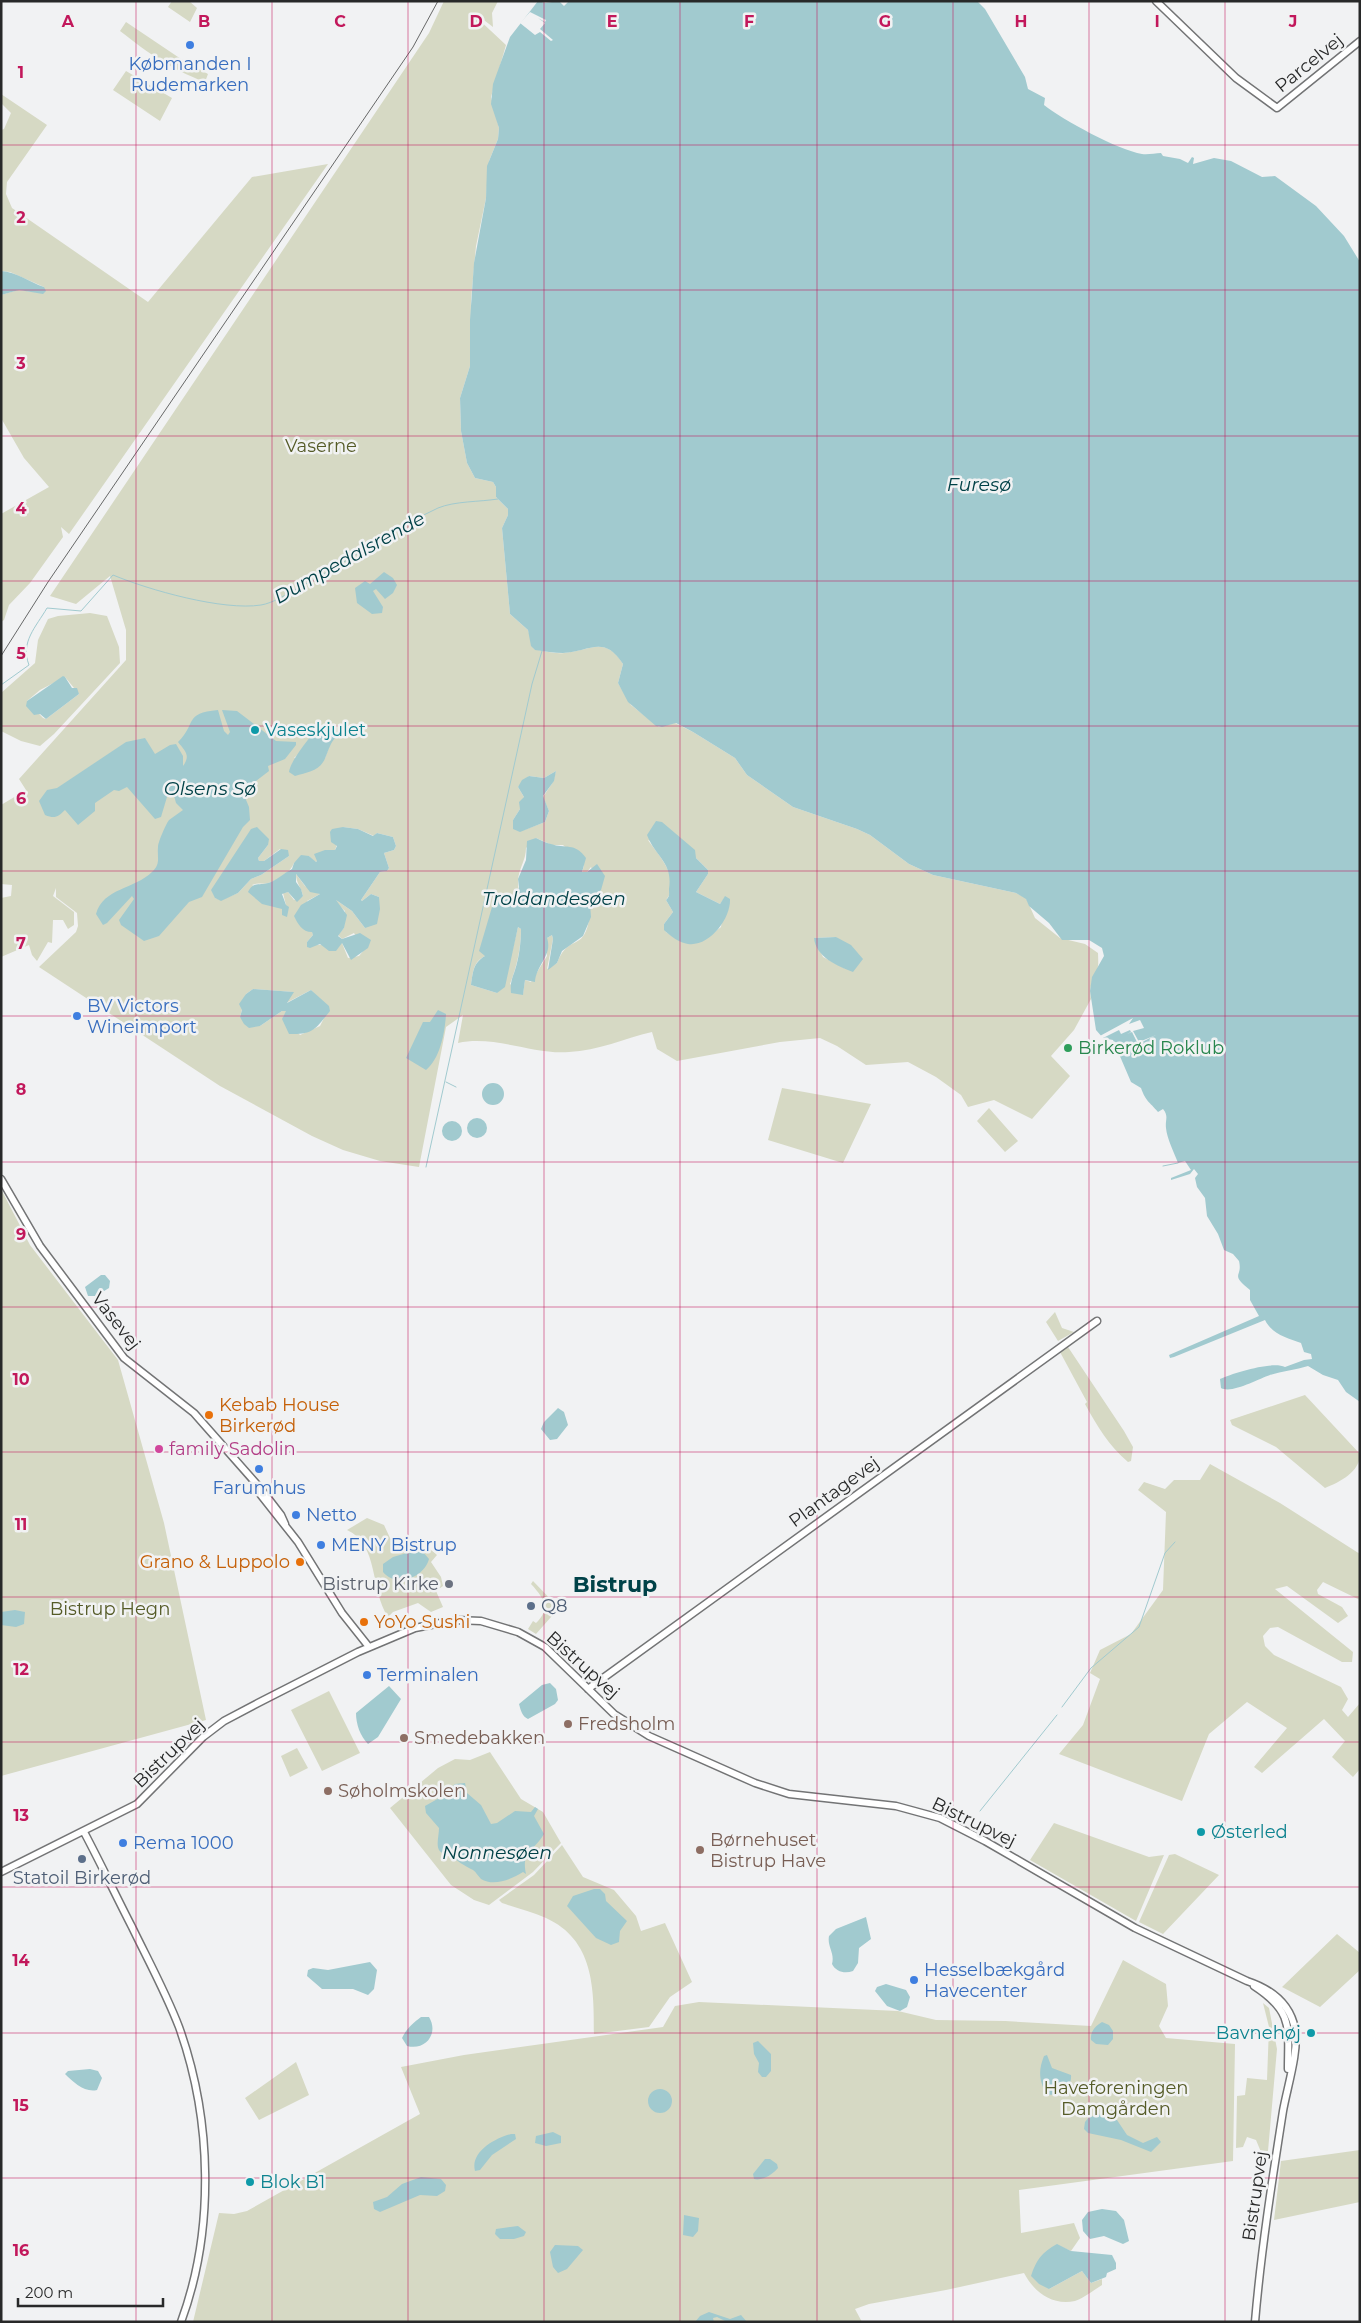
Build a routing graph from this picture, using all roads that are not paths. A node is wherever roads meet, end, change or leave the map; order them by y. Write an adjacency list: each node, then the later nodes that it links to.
1 (1156, 1): 2 (street, Parcelvej)
2 (1360, 41)
3 (1, 1179): 5 (street, Vasevej)
4 (1097, 1321): 6 (street, Plantagevej)
5 (369, 1647): 6 (street, Bistrupvej); 7 (street, Bistrupvej)
6 (588, 1689): 10 (street, Bistrupvej)
7 (84, 1832): 8 (street, Bistrupvej); 9 (street)
8 (1, 1872)
9 (181, 2322)
10 (1256, 2322)

